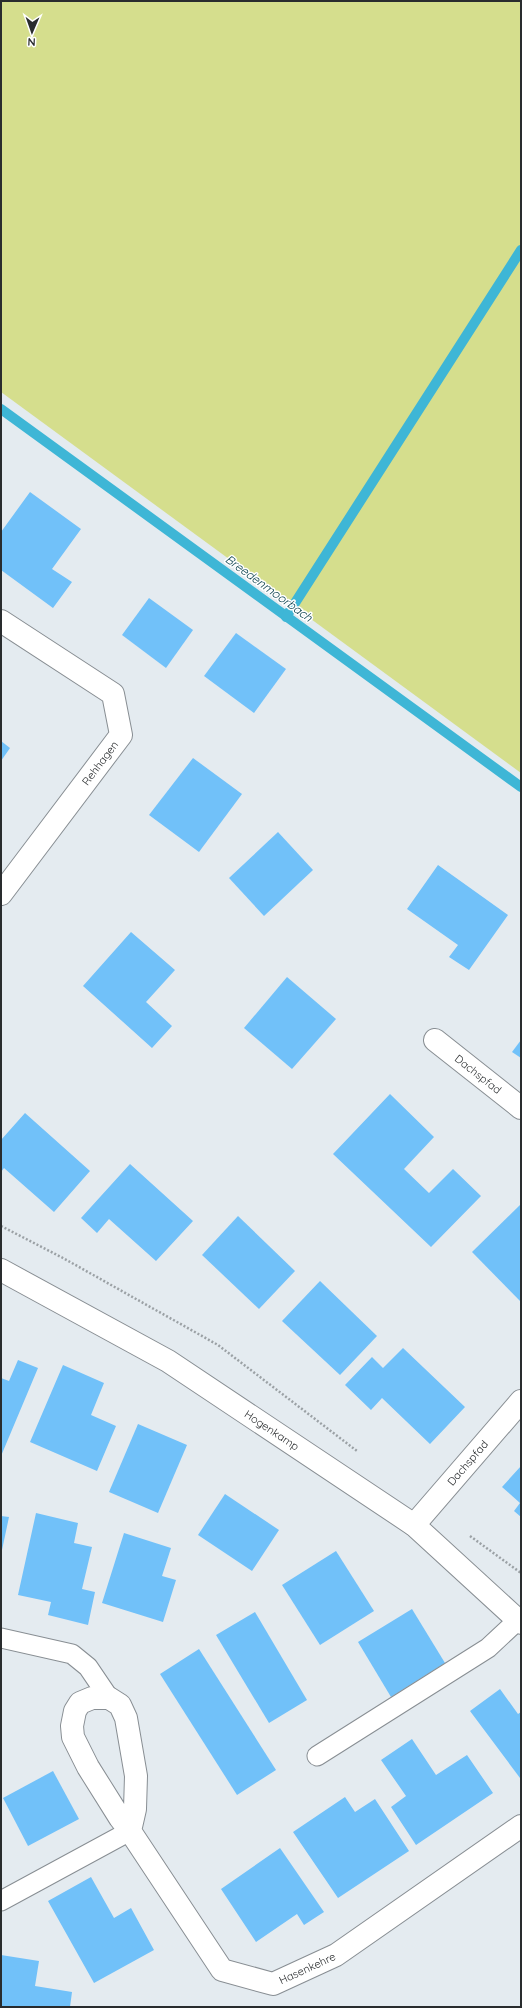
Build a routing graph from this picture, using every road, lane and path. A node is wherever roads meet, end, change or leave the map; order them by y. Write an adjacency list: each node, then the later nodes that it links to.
1 (1, 621): 2 (street, Rehhagen)
2 (1, 894)
3 (435, 1040): 4 (street, Dachspfad)
4 (521, 1108)
5 (1, 1226): 8 (path)
6 (1, 1270): 9 (street, Hogenkamp)
7 (521, 1401): 9 (street, Dachspfad)
8 (361, 1454)
9 (414, 1525): 12 (street, Hogenkamp)
10 (466, 1533): 11 (path)
11 (521, 1573)
12 (520, 1622): 15 (lane)
13 (1, 1638): 14 (lane)
14 (109, 1698): 17 (street); 17 (street, Hasenkehre)
15 (317, 1756)
16 (521, 1826): 17 (street, Hasenkehre)
17 (130, 1831): 18 (lane)
18 (1, 1901)

